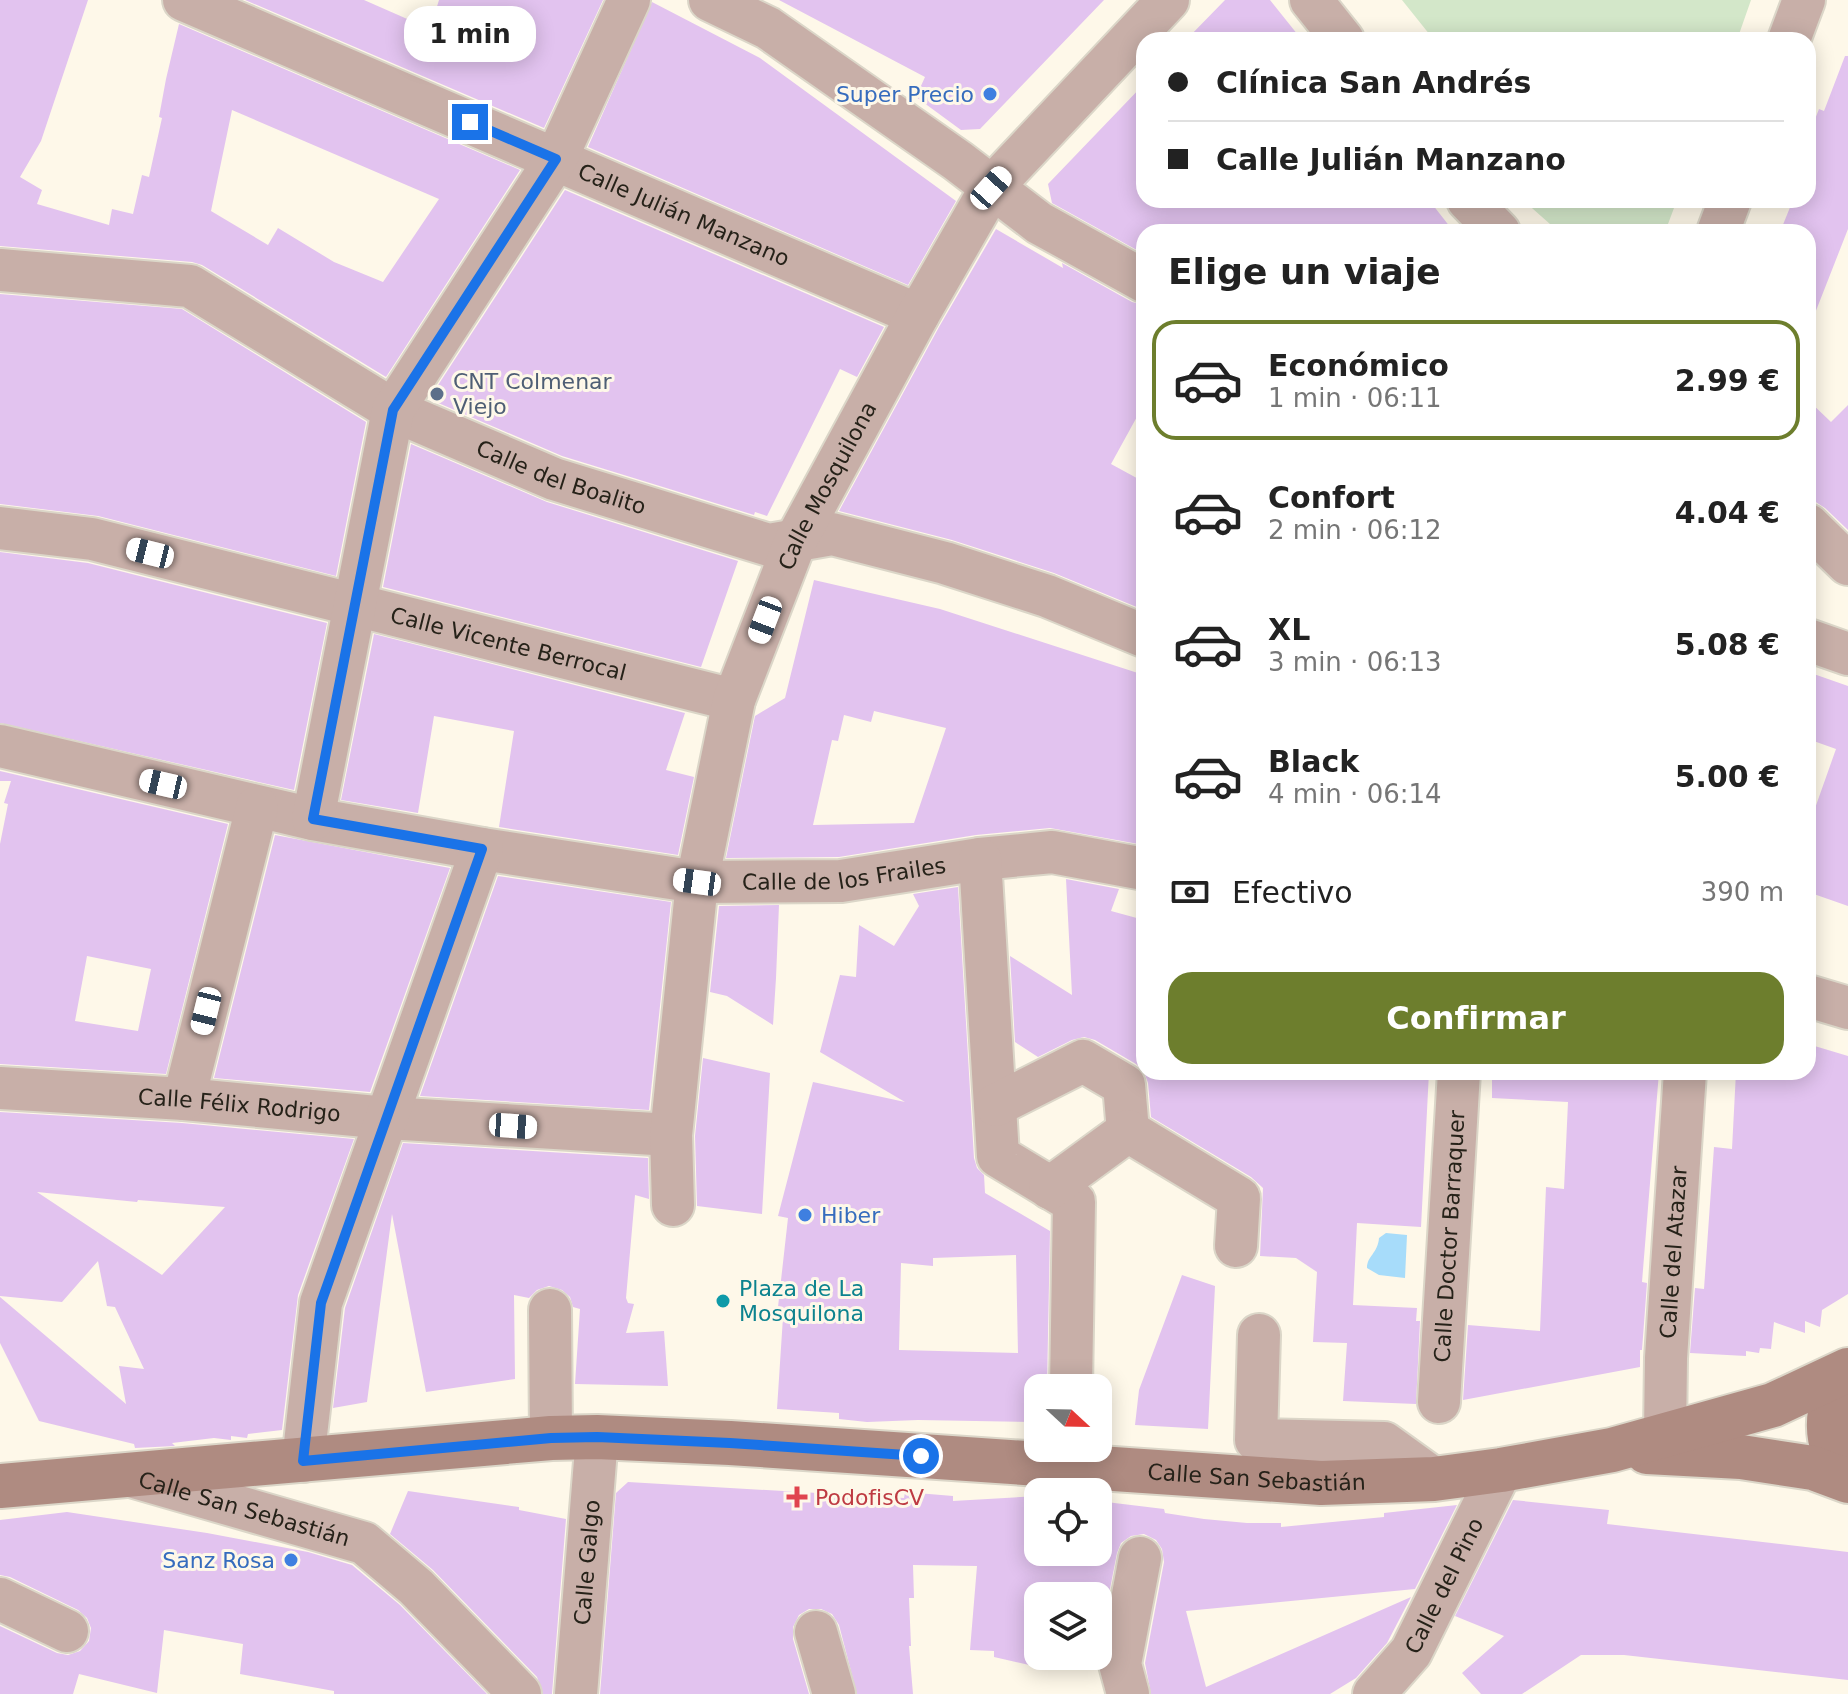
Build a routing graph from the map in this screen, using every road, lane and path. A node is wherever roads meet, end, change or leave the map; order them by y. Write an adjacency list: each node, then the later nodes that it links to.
1 (184, 0): 11 (street, Calle Julián Manzano)
2 (629, 0): 11 (street)
3 (710, 0): 12 (street)
4 (1168, 0): 7 (street, Calle Mosquilona)
5 (1311, 0): 8 (street)
6 (1804, 0): 9 (street)
7 (1138, 32)
8 (1337, 32)
9 (1792, 32)
10 (1136, 34): 12 (street, Calle Mosquilona)
11 (556, 159): 17 (street, Calle Julián Manzano); 18 (street)
12 (991, 188): 16 (street); 17 (street, Calle Mosquilona)
13 (1476, 208): 14 (street)
14 (1491, 224)
15 (0, 270): 18 (street, Calle del Boalito)
16 (1136, 277)
17 (918, 315): 21 (street, Calle Mosquilona)
18 (393, 410): 21 (street, Calle del Boalito); 23 (street)
19 (0, 528): 23 (street, Calle Vicente Berrocal)
20 (1816, 533): 22 (street)
21 (796, 540): 24 (street, Calle del Boalito); 27 (street, Calle Mosquilona)
22 (1848, 564)
23 (353, 603): 27 (street, Calle Vicente Berrocal); 30 (street)
24 (1136, 633)
25 (1816, 643): 26 (street)
26 (1848, 654)
27 (734, 700): 34 (street, Calle Mosquilona)
28 (3, 755): 29 (street, Calle de los Frailes)
29 (257, 807): 30 (street, Calle de los Frailes); 40 (street)
30 (313, 819): 31 (street, Calle de los Frailes)
31 (482, 849): 34 (street, Calle de los Frailes); 42 (street)
32 (980, 859): 33 (street, Calle de los Frailes); 34 (street, Calle de los Frailes); 41 (street)
33 (1136, 868)
34 (697, 882): 44 (street, Calle Mosquilona)
35 (1816, 998): 36 (street)
36 (1848, 1008)
37 (1459, 1080): 52 (street, Calle Doctor Barraquer)
38 (1684, 1080): 53 (street, Calle del Atazar)
39 (0, 1088): 40 (street, Calle Félix Rodrigo)
40 (184, 1099): 42 (street, Calle Félix Rodrigo)
41 (996, 1105): 43 (street); 45 (street)
42 (387, 1118): 44 (street, Calle Félix Rodrigo); 58 (street)
43 (1128, 1131): 45 (street); 47 (street)
44 (671, 1135): 46 (street, Calle Mosquilona)
45 (1050, 1188): 51 (street)
46 (673, 1205)
47 (1236, 1246)
48 (550, 1310): 55 (street)
49 (1259, 1335): 62 (street, Calle San Sebastián)
50 (1848, 1373): 53 (street); 63 (street)
51 (1071, 1374)
52 (1439, 1402)
53 (1665, 1434): 56 (street)
54 (597, 1437): 55 (street, Calle San Sebastián); 57 (street, Calle San Sebastián); 69 (street, Calle Galgo)
55 (551, 1438): 58 (street, Calle San Sebastián)
56 (1612, 1450): 60 (street, Calle San Sebastián); 63 (street)
57 (1024, 1455)
58 (303, 1461): 61 (street, Calle San Sebastián)
59 (1112, 1462): 62 (street, Calle San Sebastián)
60 (1501, 1470): 62 (street, Calle San Sebastián); 73 (street, Calle del Pino)
61 (126, 1475): 64 (street, Calle San Sebastián); 70 (street, Calle San Sebastián)
62 (1434, 1479)
63 (1848, 1479)
64 (0, 1486)
65 (1140, 1558): 72 (street)
66 (0, 1599): 67 (street)
67 (67, 1631)
68 (816, 1632): 71 (street)
69 (576, 1692)
70 (520, 1694)
71 (834, 1694)
72 (1128, 1694)
73 (1374, 1694)

